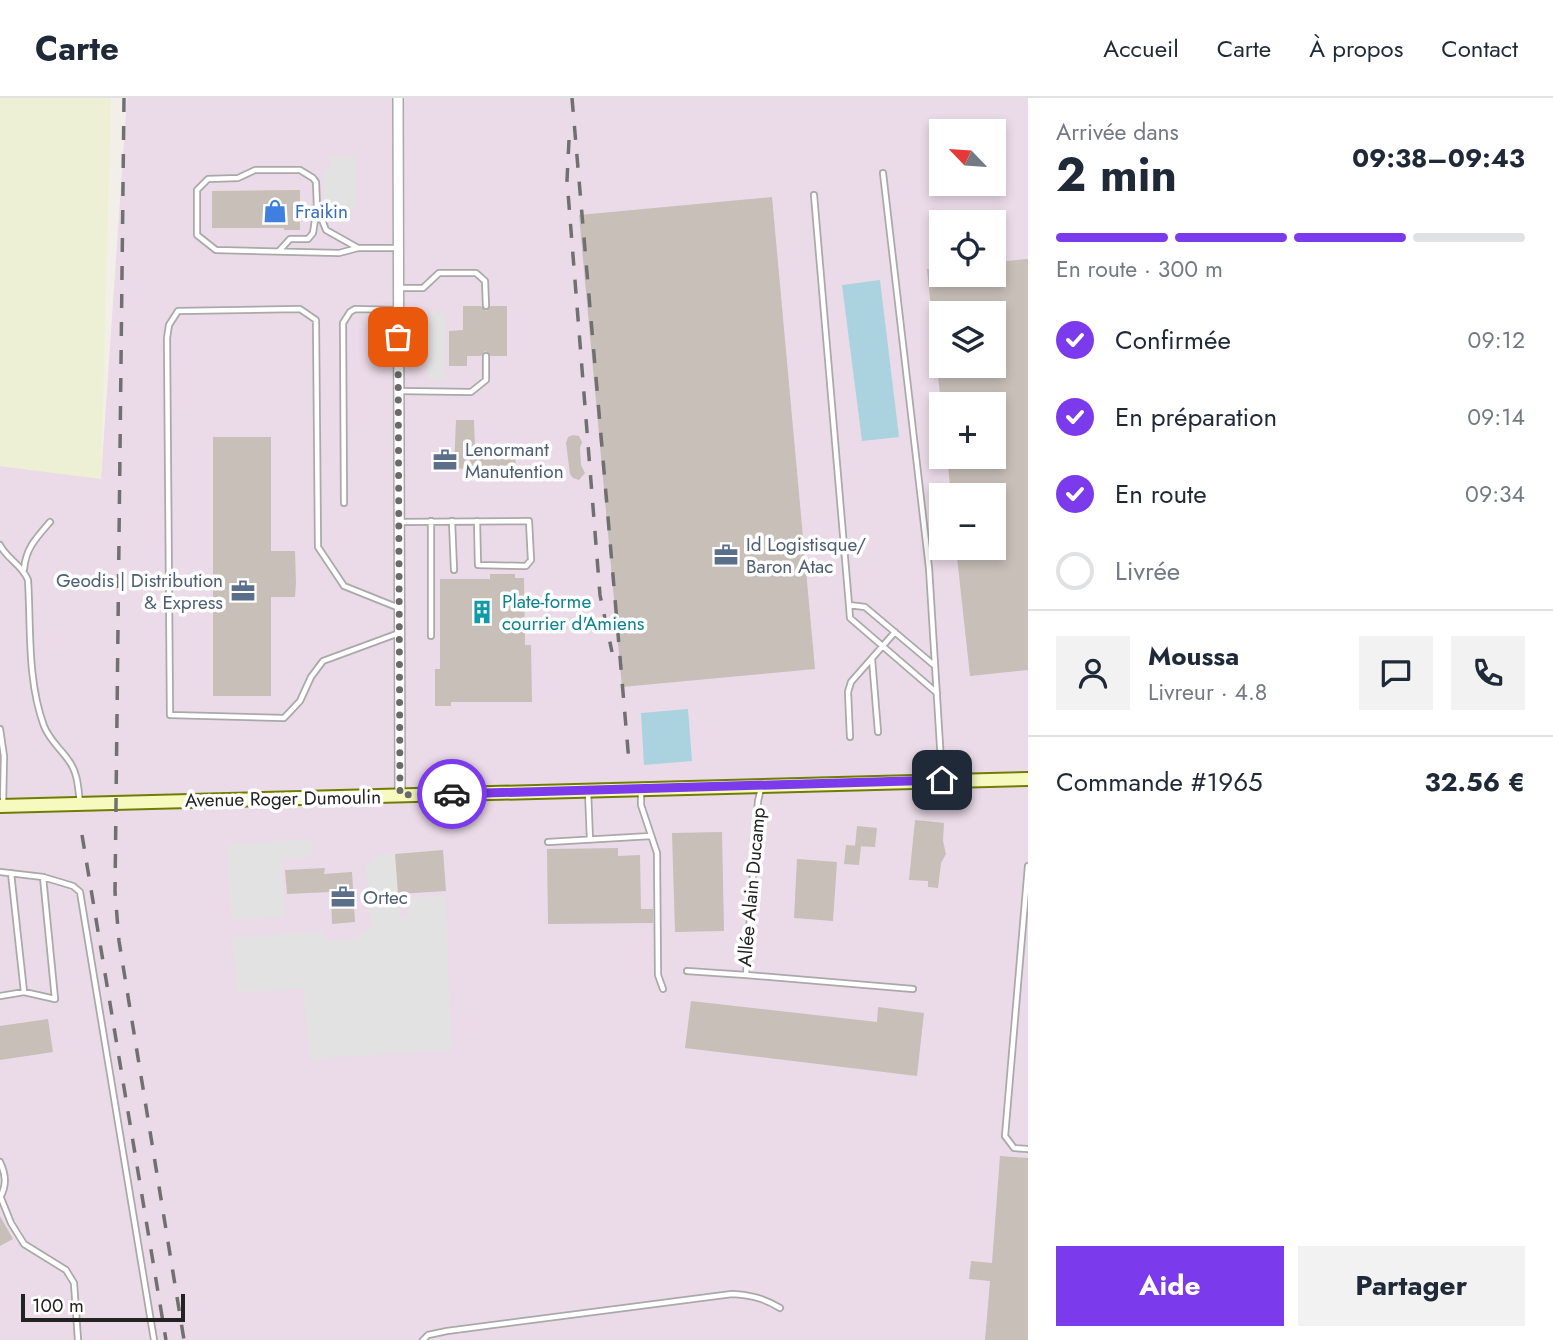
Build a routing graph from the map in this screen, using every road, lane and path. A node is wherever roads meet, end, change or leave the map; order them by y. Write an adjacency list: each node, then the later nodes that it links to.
1 (398, 98): 6 (street)
2 (883, 173): 29 (lane)
3 (814, 195): 22 (lane)
4 (317, 207): 5 (lane); 7 (lane); 7 (lane)
5 (358, 248): 6 (lane); 7 (lane)
6 (398, 248): 8 (street)
7 (279, 252)
8 (398, 288): 9 (lane); 10 (street)
9 (486, 306)
10 (398, 310): 12 (street); 13 (lane)
11 (486, 356): 12 (lane)
12 (399, 391): 17 (street)
13 (344, 503)
14 (431, 521): 15 (lane); 17 (lane); 26 (lane)
15 (452, 521): 16 (lane); 21 (lane)
16 (477, 521): 16 (lane)
17 (399, 522): 23 (street)
18 (50, 523): 20 (lane)
19 (0, 545): 20 (lane)
20 (24, 569): 40 (lane)
21 (454, 570)
22 (849, 605): 24 (lane); 27 (lane)
23 (399, 608): 25 (street); 25 (lane)
24 (895, 632): 27 (lane); 29 (lane)
25 (400, 633): 39 (street)
26 (431, 636)
27 (883, 646): 28 (lane); 30 (lane)
28 (872, 658): 32 (lane); 33 (lane)
29 (936, 667): 30 (lane)
30 (937, 694): 35 (lane)
31 (0, 729): 41 (lane)
32 (878, 732)
33 (850, 737)
34 (1028, 779): 35 (main road, Avenue Roger Dumoulin)
35 (942, 780): 36 (main road, Avenue Roger Dumoulin)
36 (762, 785): 37 (main road, Avenue Roger Dumoulin); 50 (lane, Allée Alain Ducamp)
37 (641, 789): 38 (main road, Avenue Roger Dumoulin); 42 (lane)
38 (588, 790): 39 (main road, Avenue Roger Dumoulin); 43 (lane)
39 (400, 795): 40 (main road, Avenue Roger Dumoulin)
40 (80, 804): 41 (main road, Avenue Roger Dumoulin)
41 (1, 806)
42 (651, 836): 43 (lane); 51 (lane)
43 (590, 839): 44 (lane)
44 (548, 842)
45 (1028, 866): 55 (lane)
46 (0, 872): 47 (lane)
47 (11, 873): 48 (lane); 53 (lane)
48 (43, 877): 53 (lane); 60 (lane)
49 (687, 971): 50 (lane, Allée Alain Ducamp)
50 (746, 975): 52 (lane)
51 (663, 989)
52 (913, 989)
53 (24, 992): 54 (lane)
54 (0, 996)
55 (1028, 1149)
56 (0, 1162): 57 (lane)
57 (0, 1198): 59 (lane)
58 (780, 1308): 61 (lane)
59 (78, 1340)
60 (154, 1340)
61 (423, 1340)

